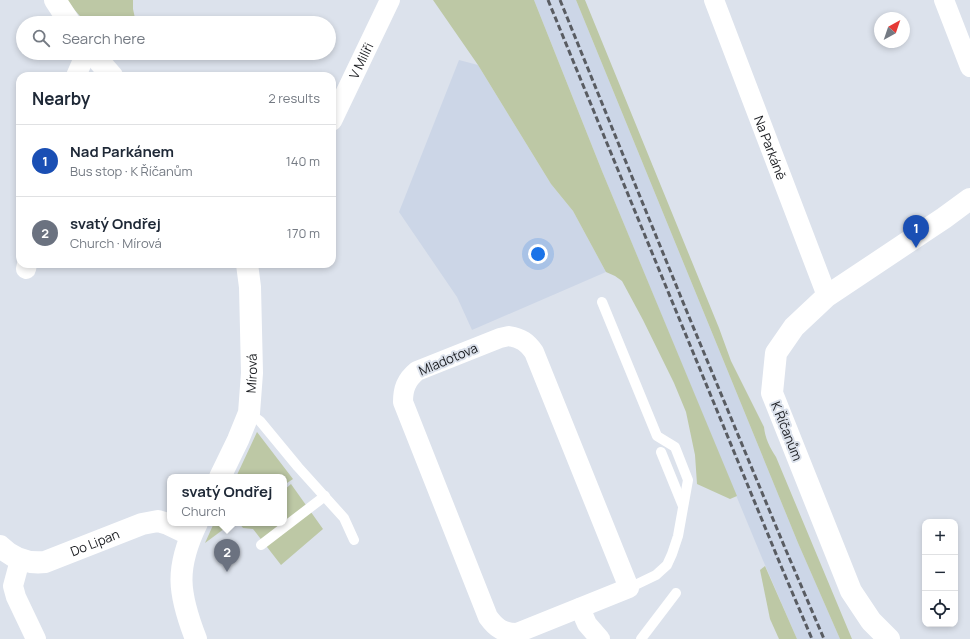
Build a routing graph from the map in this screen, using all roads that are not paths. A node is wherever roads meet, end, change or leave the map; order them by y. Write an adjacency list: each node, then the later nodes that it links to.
1 (55, 0): 5 (street)
2 (390, 0): 11 (street, V Milíři)
3 (714, 0): 14 (street, Na Parkáně)
4 (944, 0): 8 (street)
5 (65, 16)
6 (83, 60): 9 (street)
7 (98, 60): 10 (street)
8 (970, 67)
9 (78, 72)
10 (109, 72)
11 (336, 113)
12 (970, 199): 14 (street, K Říčanům)
13 (248, 268): 16 (street, Mírová)
14 (827, 296): 37 (street, K Říčanům)
15 (602, 302): 20 (lane)
16 (249, 413): 18 (street, Mírová); 19 (lane)
17 (661, 452): 20 (lane)
18 (221, 474)
19 (325, 496): 22 (lane); 26 (lane)
20 (683, 507): 30 (lane)
21 (167, 524): 29 (street, Do Lipan)
22 (287, 525)
23 (178, 526): 25 (street, Do Lipan)
24 (286, 526): 27 (lane)
25 (194, 529): 34 (street)
26 (354, 540)
27 (261, 545)
28 (0, 546): 29 (street, Do Lipan)
29 (20, 560): 33 (street)
30 (629, 588): 32 (street, Mladotova); 32 (street, Mladotova)
31 (676, 593): 36 (lane)
32 (580, 608): 35 (street)
33 (36, 639)
34 (196, 639)
35 (600, 639)
36 (641, 639)
37 (889, 639)

